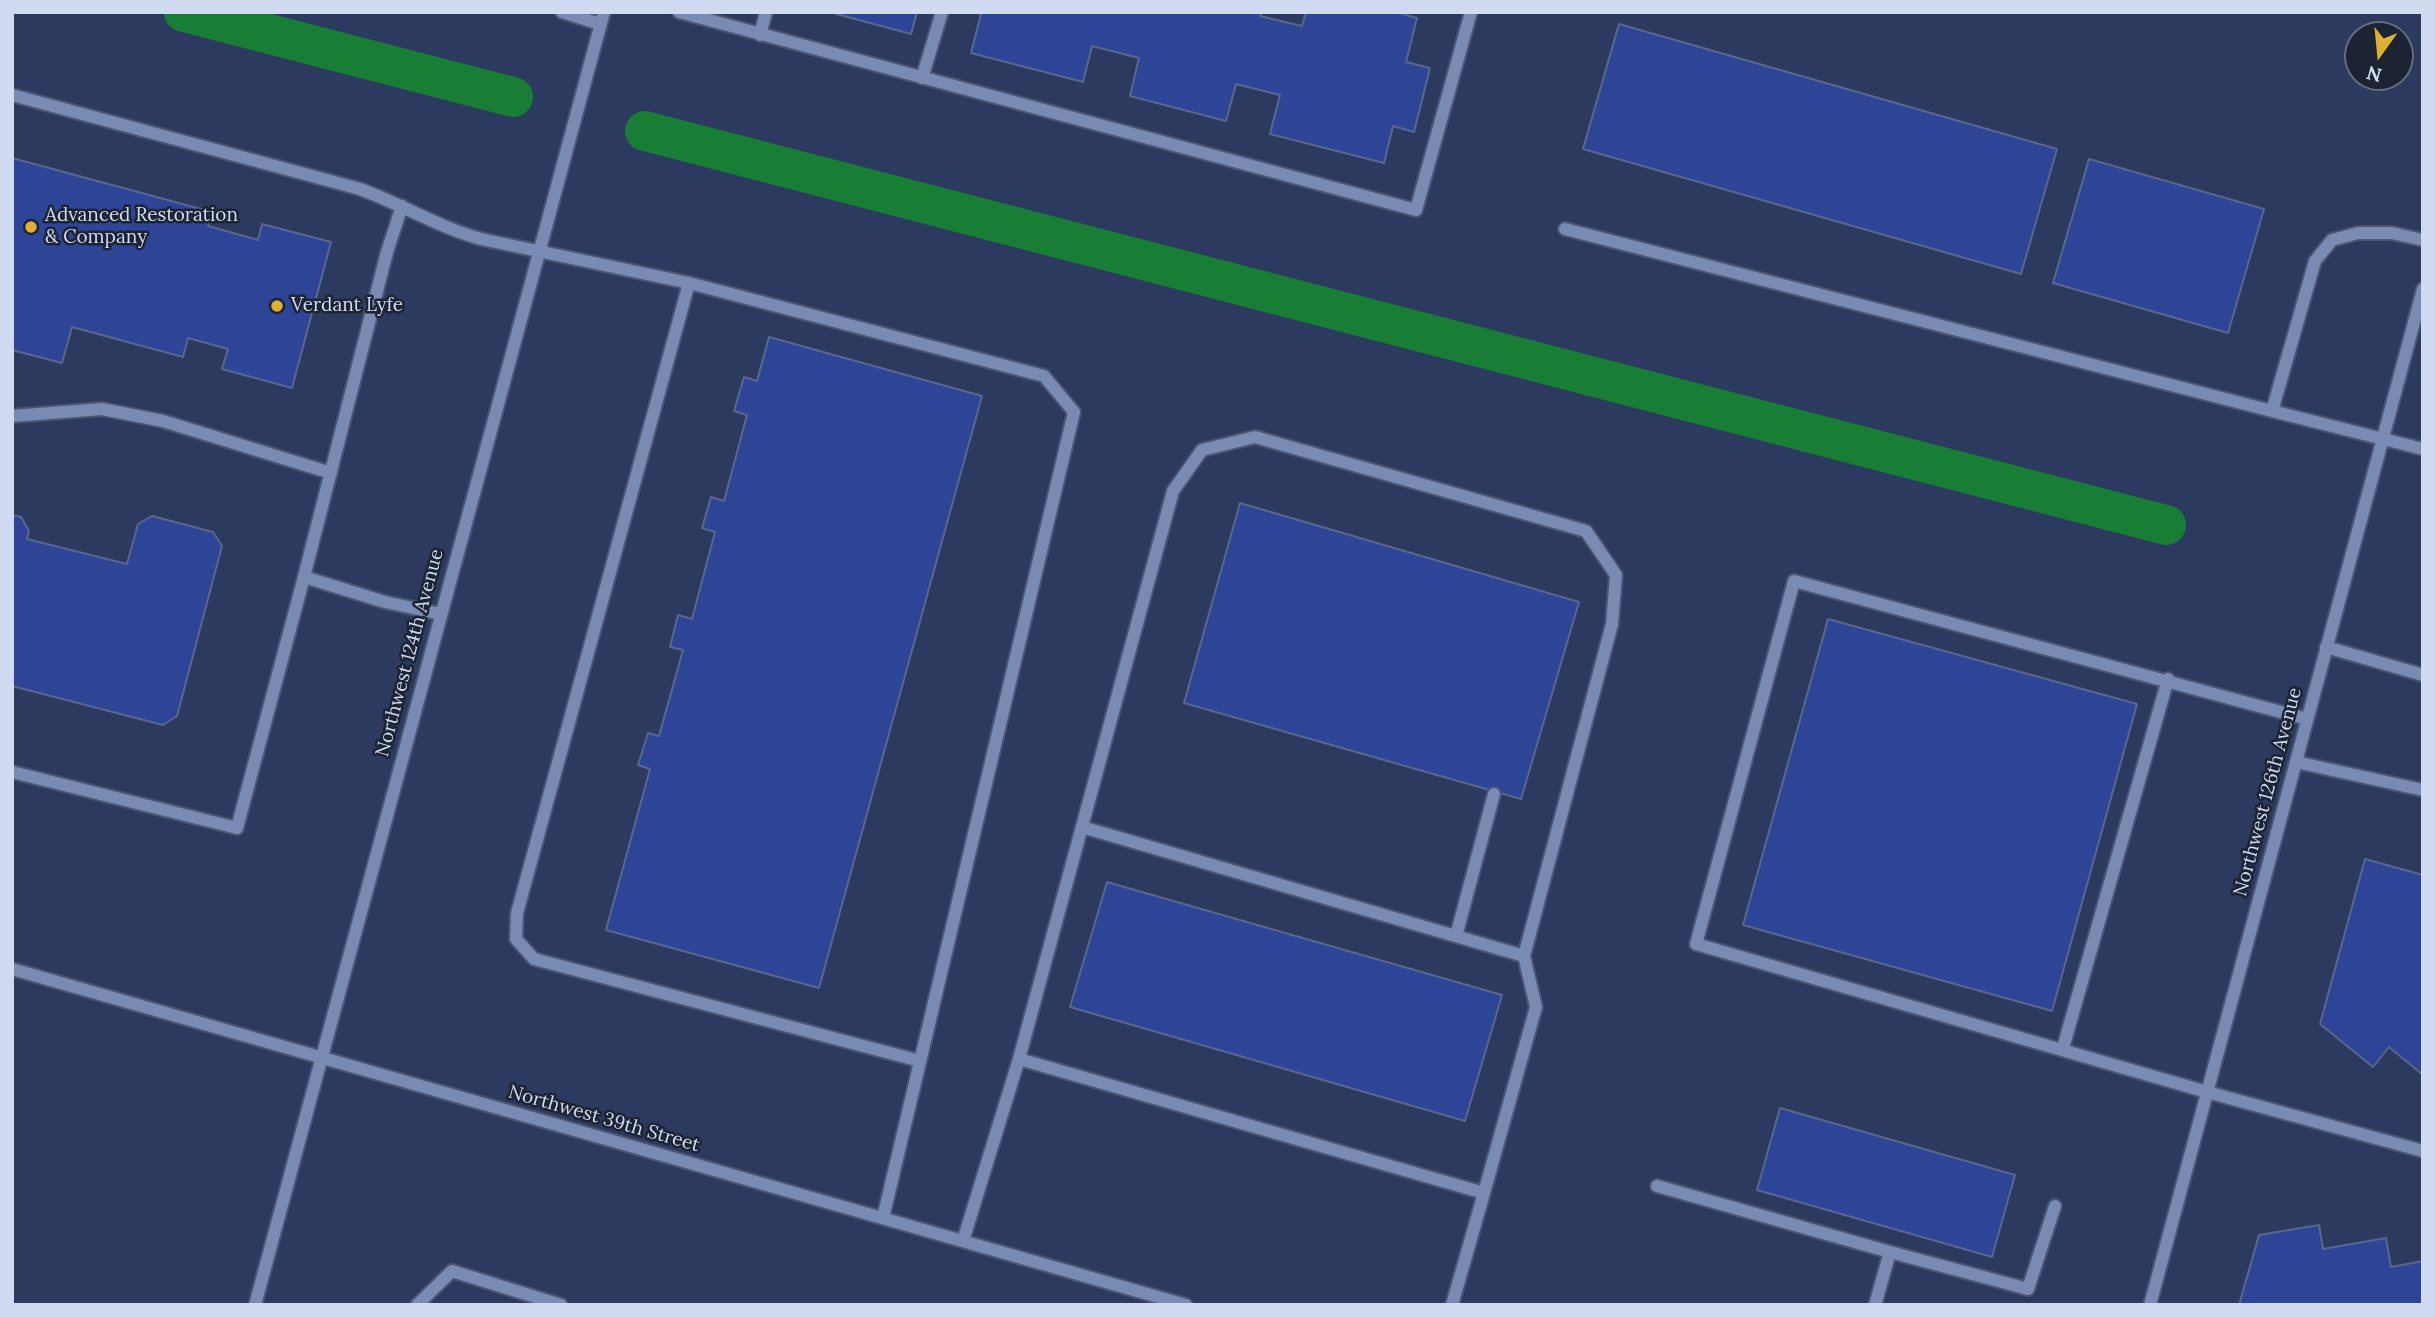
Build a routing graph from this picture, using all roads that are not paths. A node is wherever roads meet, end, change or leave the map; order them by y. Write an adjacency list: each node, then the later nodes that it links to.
1 (562, 12): 6 (street)
2 (679, 12): 7 (street)
3 (766, 12): 7 (street)
4 (942, 12): 8 (street)
5 (1471, 12): 8 (street)
6 (602, 18): 13 (street, Northwest 124th Avenue)
7 (761, 35): 8 (street)
8 (922, 78)
9 (12, 95): 10 (street)
10 (402, 206): 13 (street); 20 (street)
11 (1565, 229): 16 (street)
12 (2423, 240): 16 (street)
13 (538, 252): 14 (street); 22 (street, Northwest 124th Avenue)
14 (689, 283): 38 (street); 38 (street)
15 (2423, 289): 18 (street, Northwest 126th Avenue)
16 (2272, 411): 18 (street)
17 (12, 416): 20 (street)
18 (2383, 438): 19 (street); 23 (street, Northwest 126th Avenue)
19 (2423, 449)
20 (331, 473): 21 (street)
21 (304, 577): 22 (street); 28 (street)
22 (440, 614): 36 (street, Northwest 124th Avenue)
23 (2326, 647): 24 (street); 26 (street, Northwest 126th Avenue)
24 (2423, 675)
25 (2168, 680): 26 (street); 35 (street); 35 (street)
26 (2307, 719): 27 (street, Northwest 126th Avenue)
27 (2295, 762): 29 (street); 39 (street, Northwest 126th Avenue)
28 (12, 772)
29 (2423, 790)
30 (1494, 794): 32 (street)
31 (1082, 827): 32 (street); 33 (street); 37 (street)
32 (1456, 936): 33 (street)
33 (1524, 956): 42 (street)
34 (12, 969): 36 (street, Northwest 39th Street)
35 (2063, 1048): 39 (street)
36 (321, 1058): 44 (street, Northwest 39th Street); 47 (street, Northwest 124th Avenue)
37 (1019, 1059): 42 (street); 45 (street)
38 (920, 1060): 44 (street)
39 (2207, 1092): 40 (street); 53 (street, Northwest 126th Avenue)
40 (2423, 1151)
41 (1657, 1186): 46 (street)
42 (1484, 1193): 51 (street)
43 (2055, 1206): 46 (street)
44 (883, 1218): 45 (street, Northwest 39th Street)
45 (963, 1241): 50 (street, Northwest 39th Street)
46 (1890, 1252): 52 (street)
47 (255, 1305)
48 (417, 1305): 49 (street)
49 (561, 1305)
50 (1186, 1305)
51 (1452, 1305)
52 (1875, 1305)
53 (2150, 1305)

